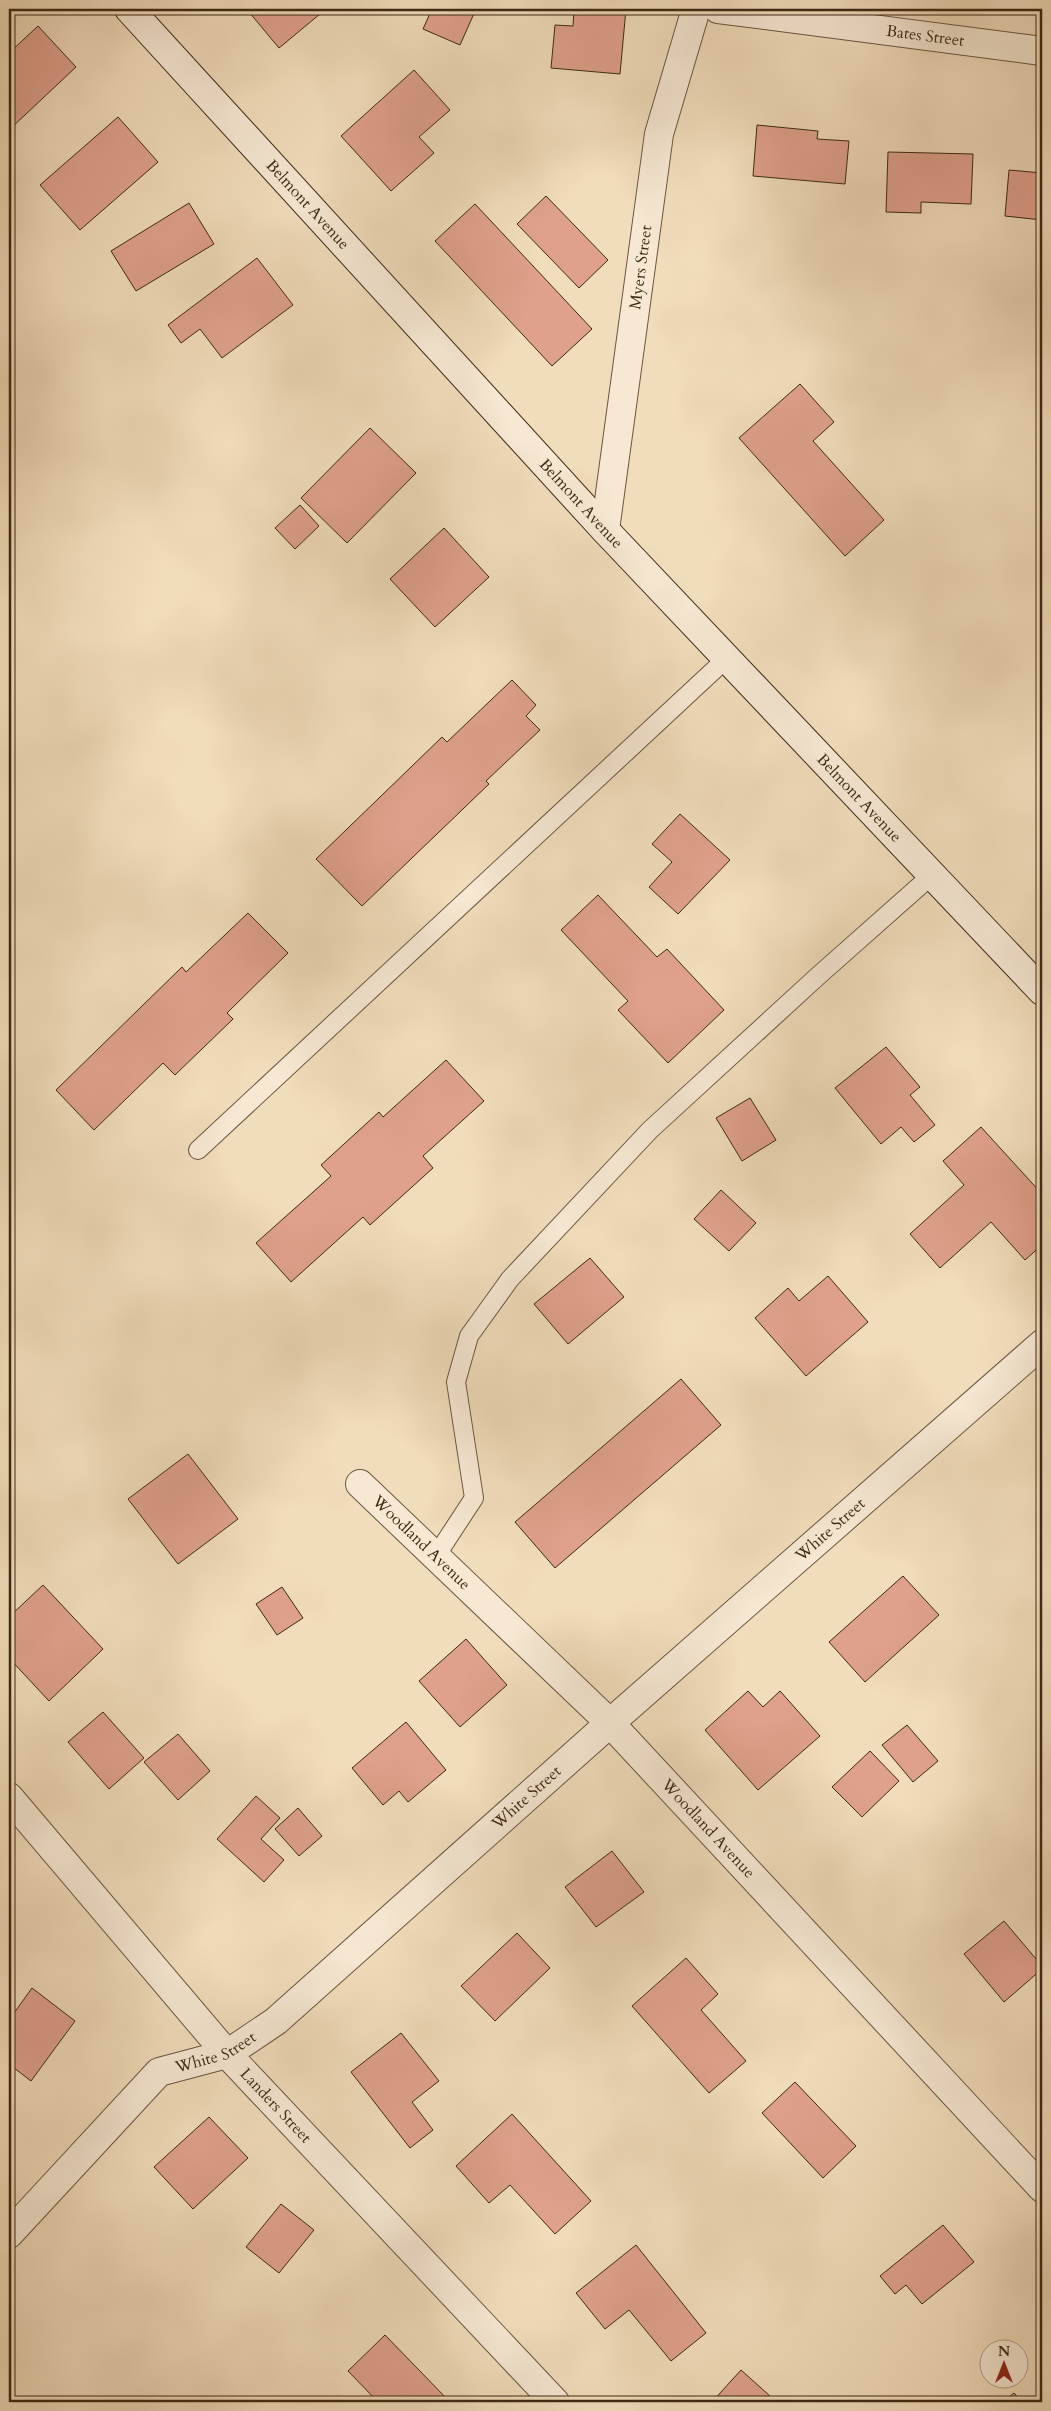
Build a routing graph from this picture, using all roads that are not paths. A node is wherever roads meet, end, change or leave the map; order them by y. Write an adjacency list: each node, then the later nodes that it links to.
1 (129, 9): 5 (street, Belmont Avenue)
2 (696, 9): 5 (street, Myers Street)
3 (718, 9): 4 (street, Bates Street)
4 (1042, 51)
5 (605, 530): 6 (street, Belmont Avenue)
6 (727, 658): 7 (street, Belmont Avenue); 9 (lane)
7 (932, 875): 8 (street, Belmont Avenue); 12 (lane)
8 (1042, 991)
9 (198, 1150)
10 (1042, 1344): 13 (street, White Street)
11 (360, 1484): 12 (street, Woodland Avenue)
12 (436, 1556): 13 (street, Woodland Avenue)
13 (610, 1723): 15 (street, White Street); 16 (street, Woodland Avenue)
14 (9, 1797): 15 (street, Landers Street)
15 (227, 2054): 17 (street, White Street); 18 (street, Landers Street)
16 (1042, 2188)
17 (9, 2234)
18 (555, 2402)

